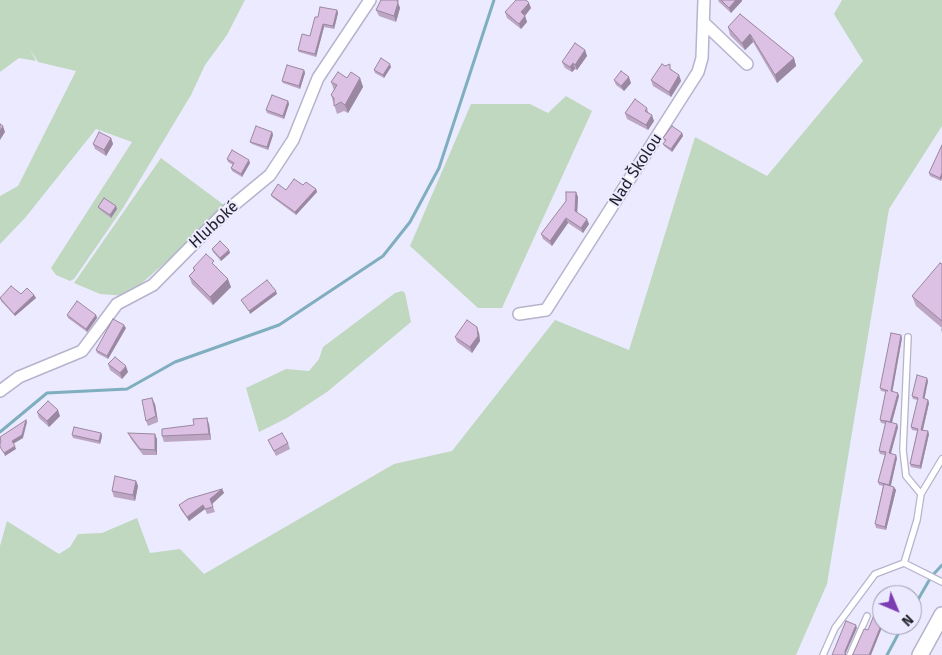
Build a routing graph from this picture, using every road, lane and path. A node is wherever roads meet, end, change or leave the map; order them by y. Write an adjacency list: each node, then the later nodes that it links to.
1 (370, 0): 7 (street, Hluboké)
2 (704, 0): 3 (street, Nad Školou)
3 (703, 22): 4 (street); 5 (street, Nad Školou)
4 (747, 64)
5 (519, 314)
6 (908, 337): 9 (lane)
7 (0, 391)
8 (942, 459): 9 (lane)
9 (921, 494): 10 (lane)
10 (904, 563): 11 (lane); 14 (lane)
11 (941, 581)
12 (942, 615): 16 (street)
13 (867, 616): 15 (lane)
14 (823, 655)
15 (850, 655)
16 (920, 655)

